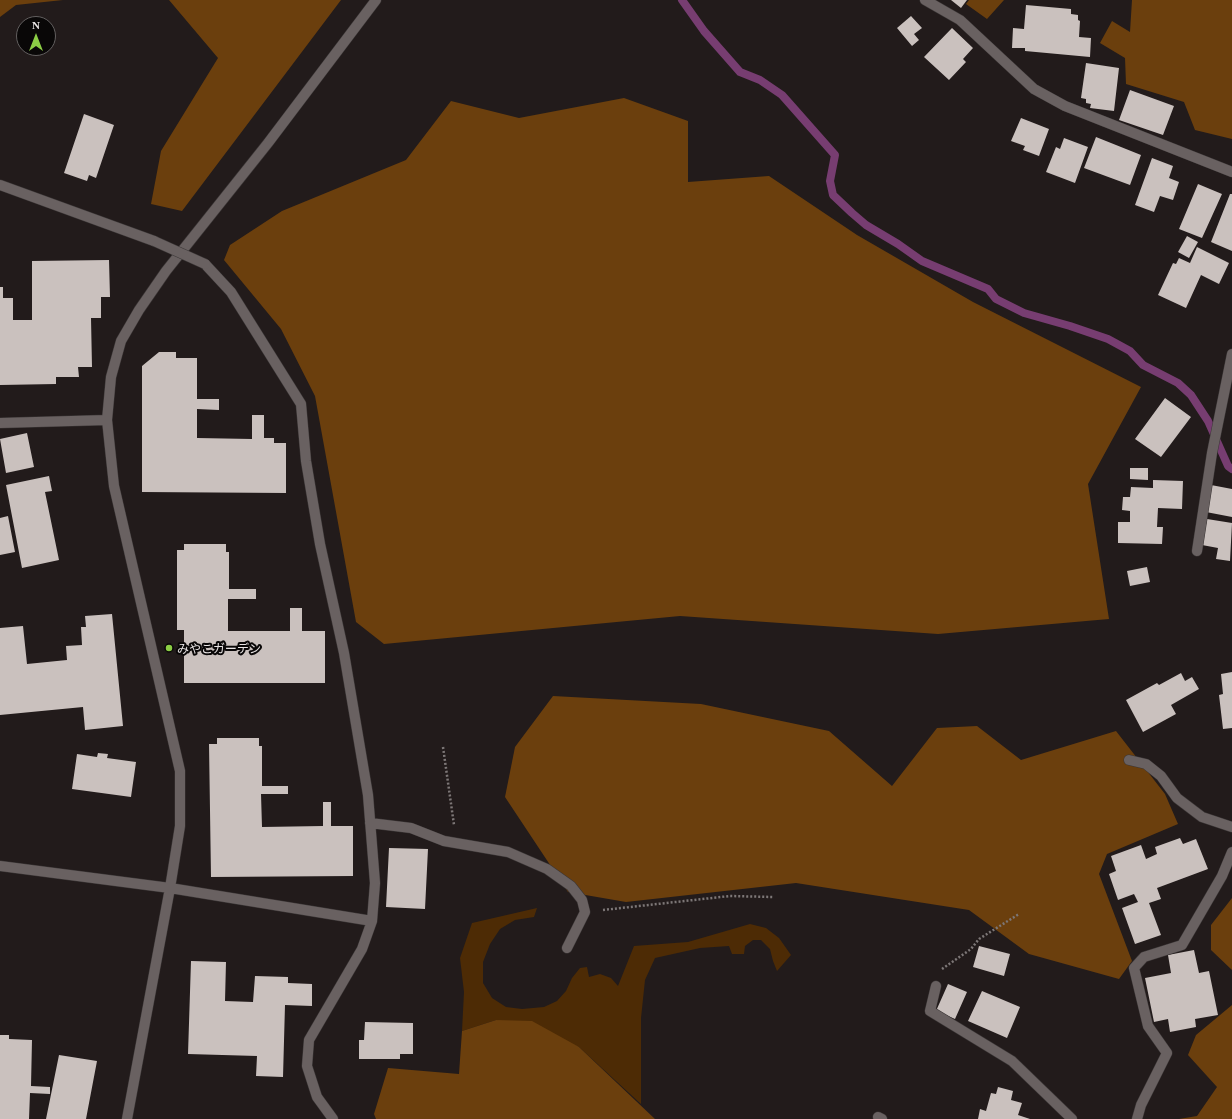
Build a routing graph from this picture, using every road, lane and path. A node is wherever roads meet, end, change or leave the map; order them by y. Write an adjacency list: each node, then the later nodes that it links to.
1 (376, 0): 6 (street)
2 (926, 0): 3 (street)
3 (1232, 172)
4 (0, 185): 11 (street, bridge)
5 (1232, 354): 8 (street)
6 (107, 420): 7 (street); 16 (street)
7 (0, 423)
8 (1197, 551)
9 (443, 747): 13 (path)
10 (1129, 760): 12 (street)
11 (370, 823): 13 (street); 20 (street)
12 (1232, 827)
13 (456, 843): 18 (street)
14 (1232, 852): 26 (street)
15 (0, 866): 16 (street)
16 (170, 888): 20 (street); 23 (street)
17 (773, 897): 18 (path)
18 (585, 912): 21 (street)
19 (1019, 914): 22 (path)
20 (372, 921): 24 (street)
21 (568, 948)
22 (936, 986): 25 (street)
23 (128, 1119)
24 (333, 1119)
25 (1072, 1119)
26 (1137, 1119)

